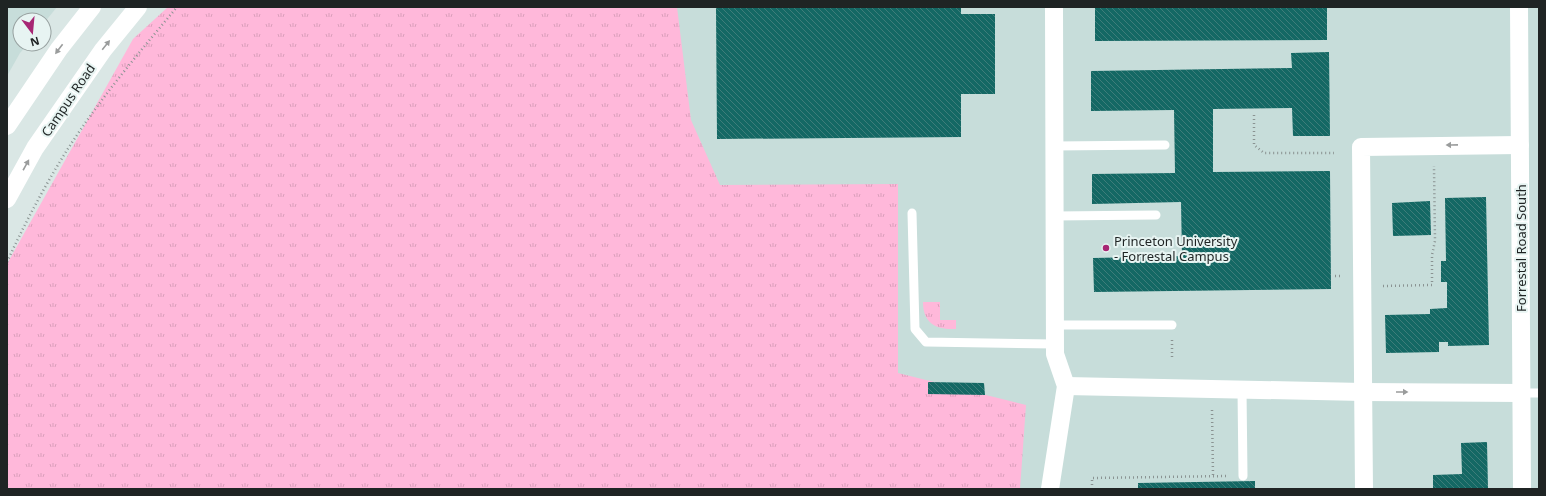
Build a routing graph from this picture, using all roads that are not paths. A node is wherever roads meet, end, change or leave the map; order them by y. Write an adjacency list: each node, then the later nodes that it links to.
1 (92, 7): 5 (street, one-way to 5)
2 (138, 7): 9 (street, Campus Road, one-way to 2)
3 (1054, 7): 8 (street)
4 (1519, 7): 6 (street, Forrestal Road South)
5 (7, 126)
6 (1520, 144): 18 (street, one-way to 18); 19 (street, Forrestal Road South)
7 (1164, 145): 8 (lane)
8 (1054, 146): 11 (street)
9 (7, 199)
10 (912, 212): 15 (lane)
11 (1055, 216): 12 (lane); 13 (street)
12 (1156, 216)
13 (1055, 325): 14 (lane); 15 (street)
14 (1172, 325)
15 (1055, 344): 16 (street)
16 (1066, 386): 17 (street); 21 (street)
17 (1242, 390): 18 (street); 20 (lane)
18 (1363, 392): 19 (street, one-way to 19); 22 (street)
19 (1530, 393): 23 (street, Forrestal Road South)
20 (1244, 476)
21 (1050, 489)
22 (1364, 489)
23 (1522, 489)

